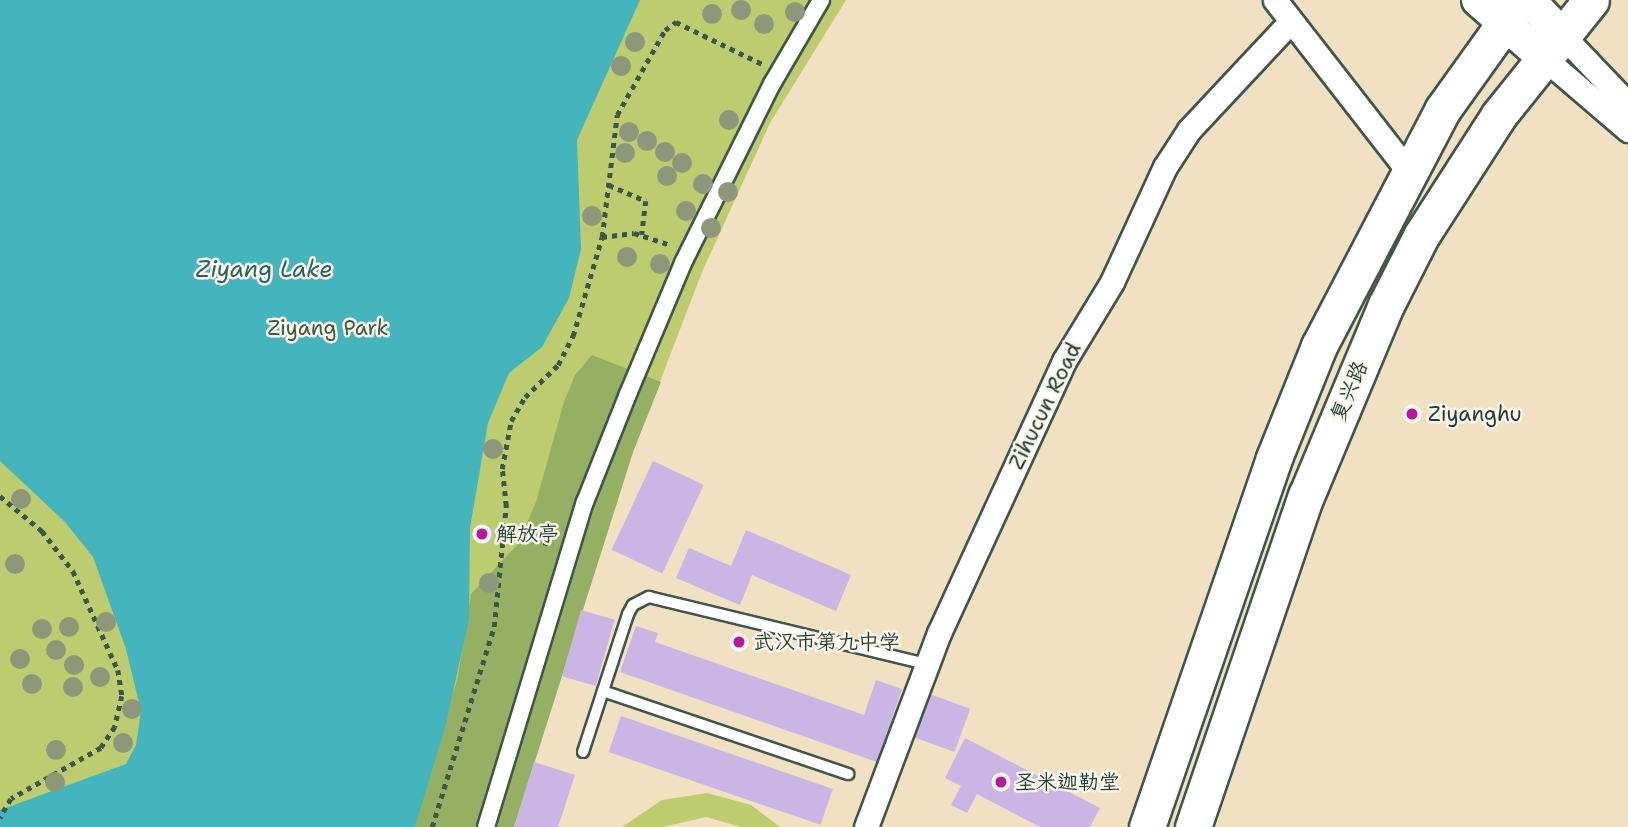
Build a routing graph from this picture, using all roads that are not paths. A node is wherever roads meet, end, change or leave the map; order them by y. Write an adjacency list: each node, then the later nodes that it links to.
1 (821, 0): 15 (street)
2 (1275, 0): 6 (street)
3 (1478, 0): 5 (main road)
4 (1591, 0): 7 (main road, 复兴路)
5 (1518, 8): 7 (main road); 10 (main road)
6 (1289, 23): 10 (street); 11 (street, Zihucun Road)
7 (1553, 47): 8 (street); 9 (street); 18 (main road, 复兴路)
8 (1628, 104)
9 (1628, 130)
10 (1408, 171): 17 (main road)
11 (927, 664): 12 (lane); 16 (street, Zihucun Road)
12 (603, 691): 13 (lane); 14 (lane)
13 (583, 752)
14 (848, 774)
15 (486, 827)
16 (866, 827)
17 (1147, 827)
18 (1193, 827)

